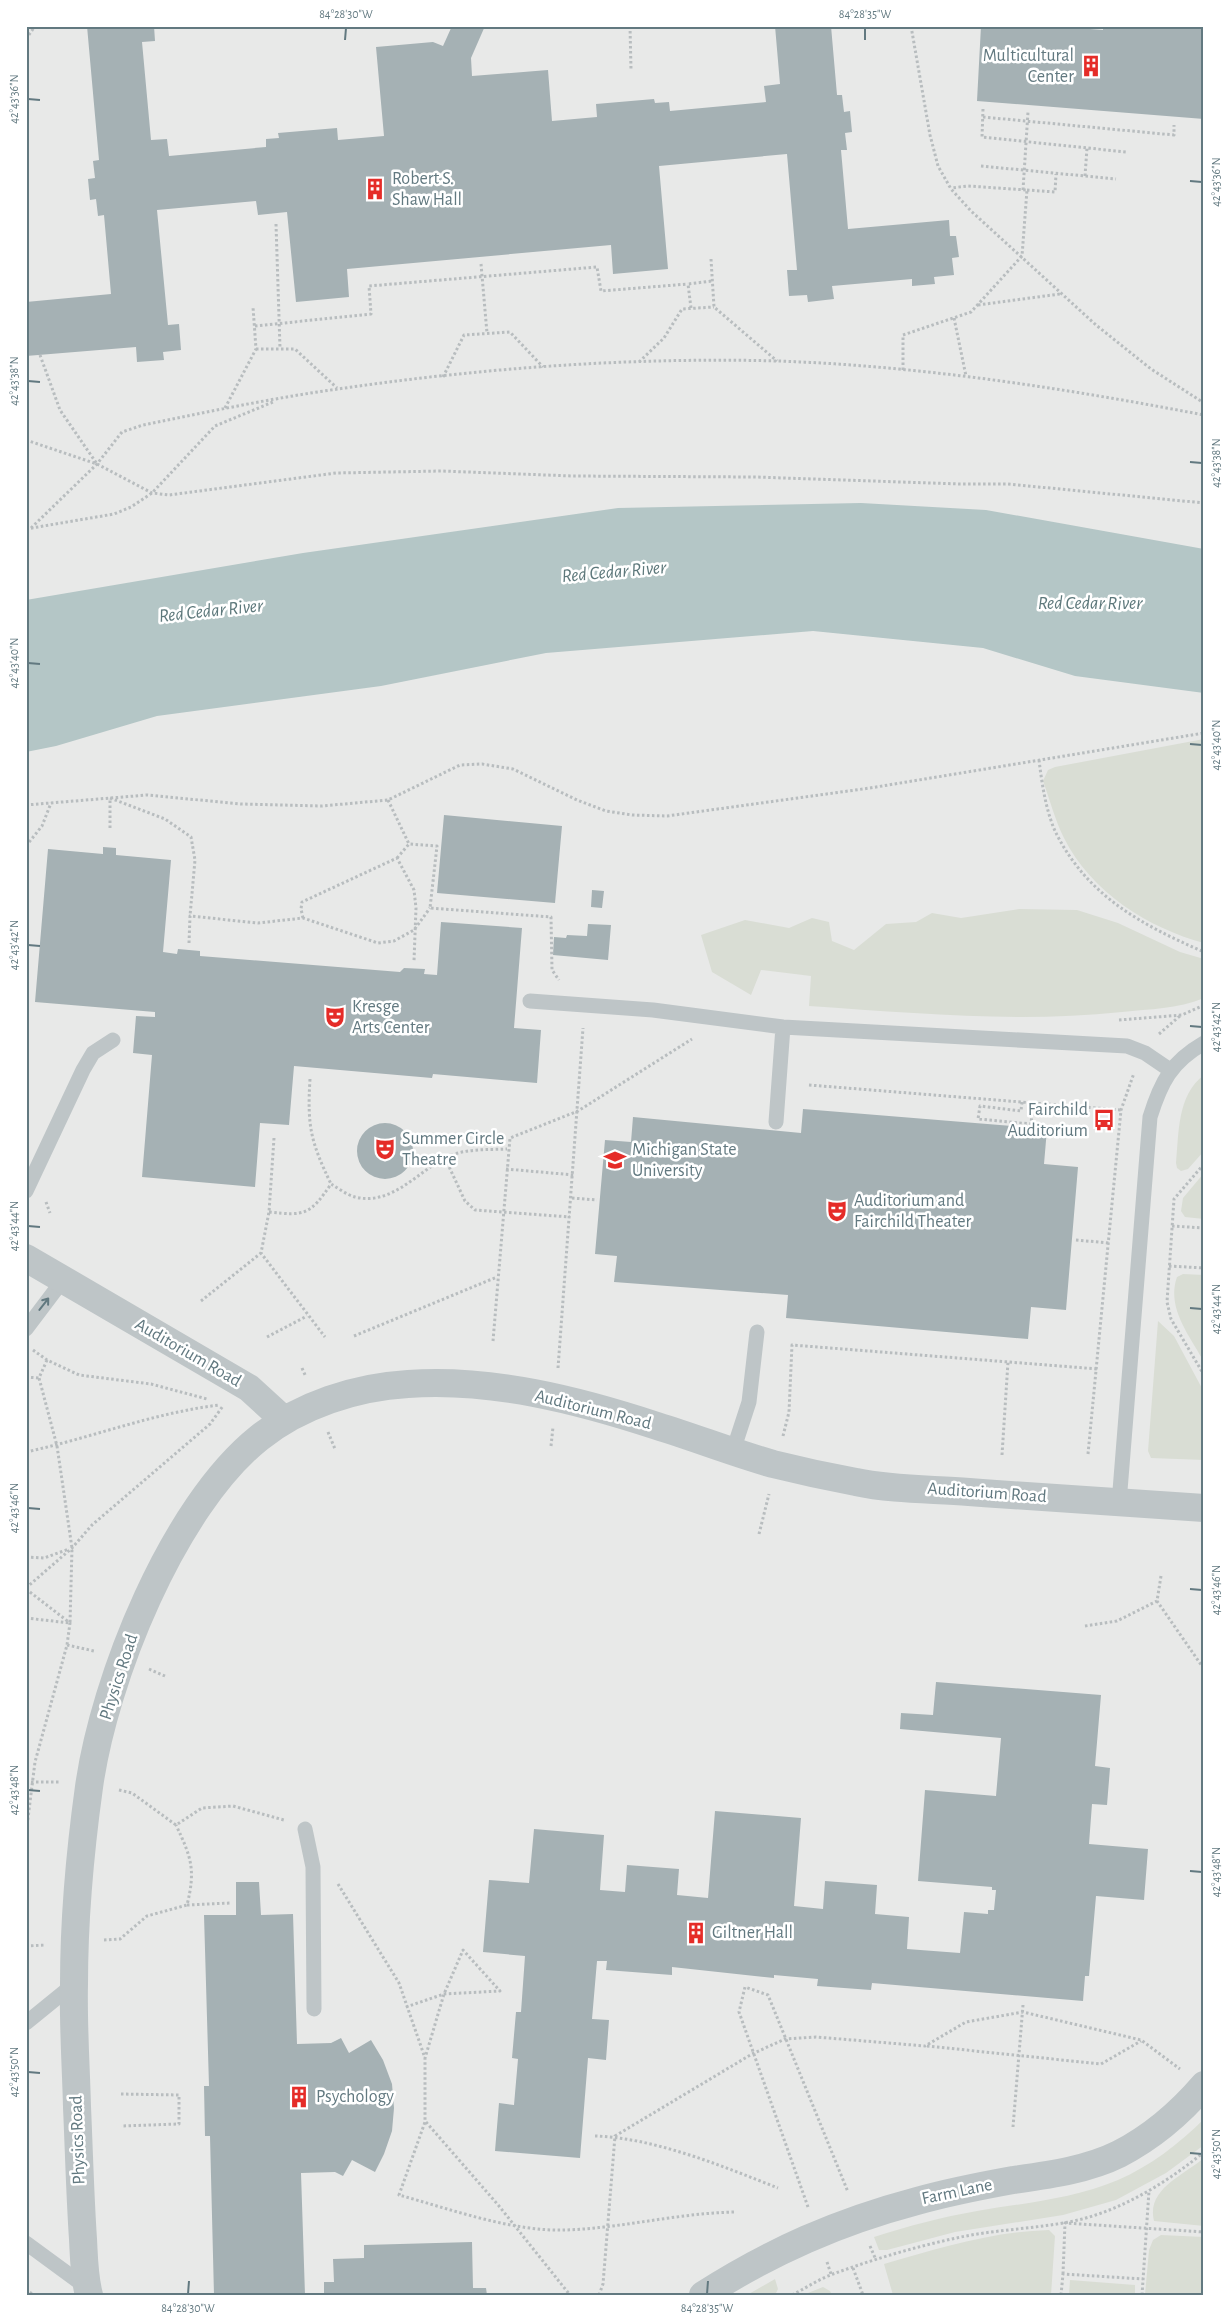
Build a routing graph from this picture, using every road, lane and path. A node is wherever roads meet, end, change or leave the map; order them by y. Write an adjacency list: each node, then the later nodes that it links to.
1 (34, 26): 4 (path)
2 (630, 26): 5 (path)
3 (911, 26): 19 (path)
4 (26, 39)
5 (631, 70)
6 (983, 109): 8 (path)
7 (1028, 112): 9 (path)
8 (983, 117): 9 (path); 11 (path)
9 (1028, 121): 10 (path); 11 (path)
10 (1174, 125)
11 (1026, 142): 12 (path); 15 (path)
12 (1087, 148): 13 (path); 17 (path)
13 (1126, 152)
14 (981, 166): 15 (path)
15 (1024, 170): 16 (path); 20 (path)
16 (1056, 174): 17 (path); 20 (path)
17 (1085, 176): 18 (path)
18 (1116, 179)
19 (951, 188): 20 (path); 22 (path)
20 (1025, 190): 22 (path)
21 (276, 224): 34 (path)
22 (1022, 256): 28 (path); 29 (path)
23 (711, 260): 26 (path)
24 (481, 264): 25 (path)
25 (482, 276): 27 (path); 34 (path); 36 (path)
26 (712, 281): 27 (path); 31 (path)
27 (688, 284): 32 (path)
28 (1060, 294): 29 (path); 48 (path)
29 (977, 306): 33 (path)
30 (253, 307): 35 (path)
31 (714, 307): 32 (path); 41 (path)
32 (691, 308): 40 (path)
33 (954, 318): 43 (path); 44 (path)
34 (278, 322): 35 (path); 37 (path)
35 (255, 326): 38 (path)
36 (487, 333): 42 (path); 45 (path)
37 (280, 348): 38 (path); 46 (path)
38 (256, 349): 49 (path)
39 (40, 355): 52 (path)
40 (638, 362): 41 (path); 42 (path)
41 (778, 362): 43 (path)
42 (544, 368): 45 (path)
43 (903, 370): 44 (path)
44 (966, 376): 50 (path)
45 (443, 377): 46 (path)
46 (338, 388): 47 (path)
47 (278, 400): 49 (path); 53 (path)
48 (1204, 403)
49 (224, 408): 52 (path)
50 (1204, 415)
51 (26, 440): 52 (path)
52 (97, 464): 53 (path); 55 (path)
53 (152, 493): 54 (path); 55 (path)
54 (1204, 503)
55 (32, 528): 56 (path)
56 (26, 529)
57 (1204, 733): 58 (path)
58 (1039, 760): 60 (path); 72 (path)
59 (110, 798): 60 (path); 61 (path); 63 (path); 68 (path)
60 (388, 800): 64 (path)
61 (52, 803): 62 (path); 65 (path)
62 (26, 805)
63 (110, 828)
64 (409, 844): 66 (path); 67 (path)
65 (26, 846)
66 (397, 858): 69 (path); 70 (path)
67 (430, 908): 70 (path); 76 (path)
68 (190, 916): 69 (path); 71 (path)
69 (303, 918): 70 (path)
70 (414, 930): 73 (path)
71 (189, 943)
72 (1204, 952)
73 (414, 961)
74 (530, 1002): 76 (lane)
75 (1204, 1005): 78 (path)
76 (584, 1006): 77 (lane); 88 (path)
77 (722, 1019): 79 (lane); 88 (path)
78 (1113, 1021)
79 (783, 1027): 82 (lane); 89 (lane)
80 (113, 1040): 97 (lane)
81 (1204, 1043): 82 (lane)
82 (1170, 1070): 137 (lane)
83 (310, 1079): 96 (path)
84 (810, 1085): 85 (path)
85 (1022, 1102): 86 (path); 86 (path)
86 (1033, 1103): 87 (path)
87 (1122, 1110)
88 (578, 1111): 91 (path); 95 (path)
89 (776, 1122)
90 (274, 1138): 100 (path)
91 (507, 1150): 92 (path); 94 (path)
92 (445, 1158): 96 (path); 101 (path)
93 (1204, 1164): 103 (path)
94 (506, 1169): 95 (path); 101 (path)
95 (574, 1175): 98 (path)
96 (331, 1184): 100 (path)
97 (26, 1191)
98 (572, 1198): 99 (path); 102 (path)
99 (597, 1200)
100 (269, 1212): 107 (path)
101 (502, 1212): 102 (path); 111 (path)
102 (570, 1217): 128 (path)
103 (1172, 1226): 104 (path); 109 (path)
104 (1204, 1228)
105 (1076, 1240): 106 (path)
106 (1109, 1243)
107 (261, 1254): 113 (path); 114 (path)
108 (26, 1258): 112 (street, Auditorium Road)
109 (1169, 1266): 110 (path); 125 (path)
110 (1204, 1268)
111 (497, 1277): 117 (path); 120 (path)
112 (63, 1280): 115 (lane, one-way to 112); 131 (street, Auditorium Road)
113 (201, 1300)
114 (307, 1316): 118 (path); 119 (path)
115 (26, 1328)
116 (757, 1332): 134 (lane)
117 (354, 1336)
118 (266, 1337)
119 (325, 1337)
120 (493, 1341)
121 (26, 1345): 122 (path)
122 (46, 1360): 127 (path); 129 (path)
123 (1008, 1362): 124 (path); 130 (path); 136 (path)
124 (1098, 1369)
125 (1204, 1375)
126 (26, 1377): 127 (path)
127 (39, 1378): 132 (path)
128 (555, 1398): 131 (street, Auditorium Road); 133 (path); 134 (street, Auditorium Road)
129 (224, 1404): 132 (path); 139 (path)
130 (788, 1412)
131 (284, 1420): 150 (street, Physics Road)
132 (57, 1446): 135 (path); 139 (path)
133 (551, 1446)
134 (733, 1451): 137 (street, Auditorium Road)
135 (26, 1452)
136 (1002, 1456)
137 (1119, 1503): 138 (street, Auditorium Road)
138 (1204, 1508)
139 (72, 1548): 140 (path); 142 (path); 145 (path)
140 (26, 1557)
141 (1161, 1576): 143 (path)
142 (26, 1588): 145 (path)
143 (1157, 1601): 146 (path); 147 (path)
144 (26, 1618): 145 (path)
145 (70, 1622): 149 (path)
146 (1085, 1626)
147 (1204, 1669)
148 (26, 1782): 149 (path)
149 (34, 1782): 150 (path); 153 (path)
150 (89, 1783): 151 (path); 158 (street, Physics Road)
151 (176, 1825): 152 (path); 156 (path)
152 (305, 1829): 162 (lane)
153 (26, 1834)
154 (335, 1879): 161 (path)
155 (230, 1902): 156 (path)
156 (187, 1905): 157 (path)
157 (120, 1939)
158 (74, 1984): 164 (lane); 196 (street, Physics Road)
159 (444, 1994): 159 (path); 161 (path); 170 (path)
160 (1023, 2005): 163 (path)
161 (406, 2007): 170 (path)
162 (314, 2009)
163 (1023, 2012): 166 (path); 167 (path); 169 (path)
164 (26, 2023)
165 (785, 2039): 167 (path); 168 (path); 168 (path); 182 (path)
166 (1141, 2040): 169 (path); 171 (path)
167 (925, 2046): 169 (path)
168 (752, 2054): 177 (path); 188 (path)
169 (1019, 2055): 175 (path)
170 (425, 2058): 173 (path)
171 (1203, 2086): 182 (street, Farm Lane)
172 (121, 2094): 174 (path)
173 (425, 2122): 184 (path); 184 (path)
174 (121, 2126)
175 (1013, 2127)
176 (596, 2136): 177 (path)
177 (615, 2136): 179 (path); 185 (path)
178 (1204, 2152): 180 (path)
179 (778, 2188)
180 (1149, 2191): 183 (path); 186 (path)
181 (736, 2212): 185 (path)
182 (859, 2218): 188 (street, Farm Lane); 190 (path)
183 (1064, 2223): 186 (path); 190 (path); 193 (path)
184 (514, 2225): 185 (path); 198 (path)
185 (607, 2225): 199 (path)
186 (1147, 2229): 187 (path); 194 (path)
187 (1204, 2232)
188 (817, 2233): 192 (path); 200 (street, Farm Lane)
189 (26, 2244): 196 (lane)
190 (876, 2260): 191 (path)
191 (853, 2268): 192 (path); 202 (path)
192 (831, 2274): 201 (path)
193 (1062, 2274): 194 (path); 203 (path)
194 (1143, 2279): 204 (path)
195 (26, 2289): 197 (path)
196 (87, 2291)
197 (33, 2295)
198 (570, 2295)
199 (600, 2295)
200 (703, 2295)
201 (792, 2295)
202 (863, 2295)
203 (1061, 2295)
204 (1142, 2295)

